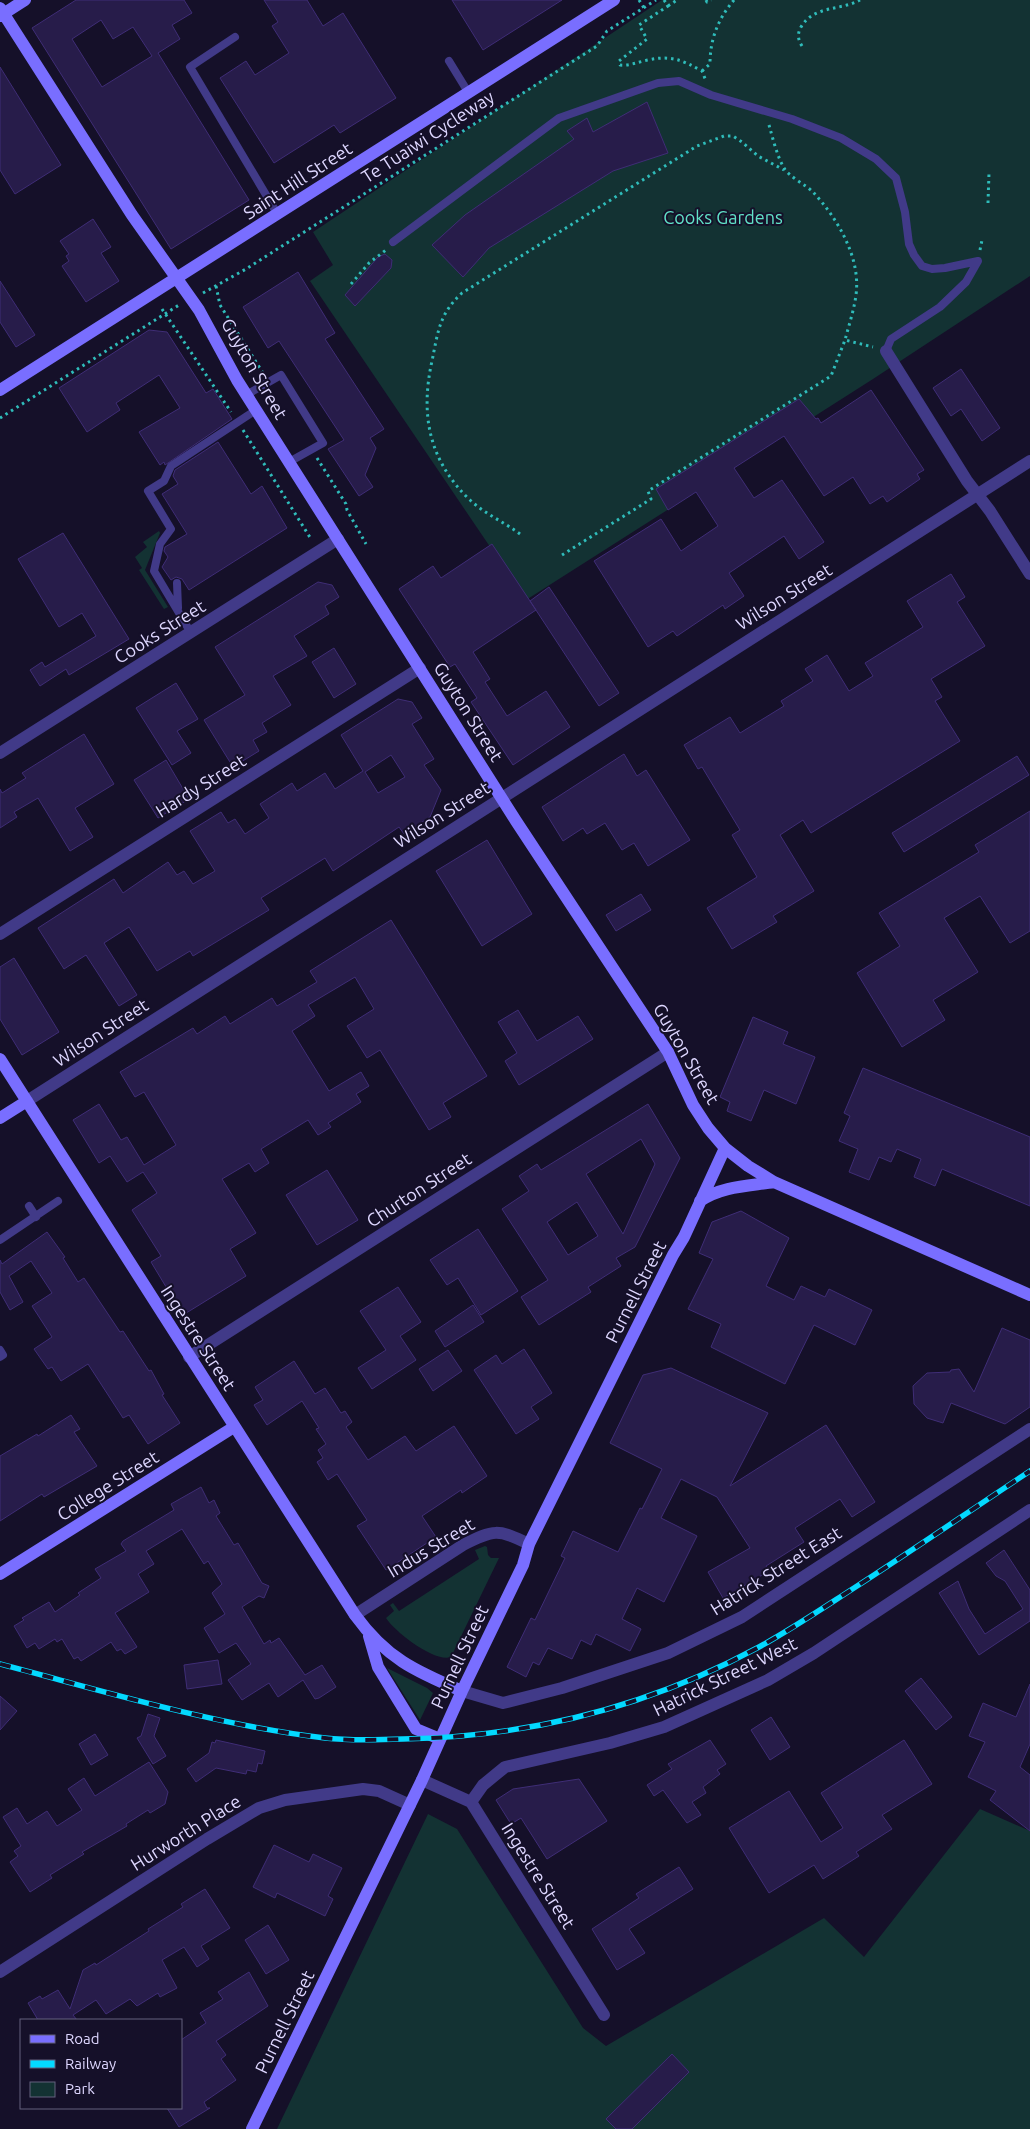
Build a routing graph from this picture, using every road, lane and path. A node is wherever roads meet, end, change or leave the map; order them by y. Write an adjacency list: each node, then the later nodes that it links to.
1 (25, 0): 13 (main road)
2 (614, 0): 18 (main road, Saint Hill Street)
3 (639, 0): 12 (path)
4 (656, 0): 12 (path, Te Tuaiwi Cycleway)
5 (664, 0): 11 (path)
6 (677, 0): 11 (path)
7 (706, 0): 8 (path)
8 (711, 0)
9 (734, 0): 17 (path)
10 (860, 0): 15 (path)
11 (668, 6): 17 (path)
12 (644, 8): 28 (path, Te Tuaiwi Cycleway)
13 (1, 13): 26 (main road, Guyton Street)
14 (235, 37): 24 (lane)
15 (802, 46)
16 (449, 61): 18 (lane)
17 (702, 71): 19 (path)
18 (468, 92): 24 (main road, Saint Hill Street)
19 (711, 96): 20 (lane); 25 (lane)
20 (764, 111): 21 (path); 33 (lane)
21 (784, 170): 32 (path); 42 (path)
22 (989, 173): 23 (path)
23 (988, 203)
24 (278, 215): 26 (main road, Saint Hill Street)
25 (393, 242): 27 (path)
26 (176, 279): 34 (main road, Saint Hill Street); 35 (main road, Guyton Street)
27 (351, 284)
28 (209, 291)
29 (176, 306): 31 (path)
30 (162, 309): 31 (path)
31 (165, 313): 37 (path)
32 (845, 340): 33 (path); 45 (path)
33 (886, 351): 40 (street)
34 (0, 390)
35 (246, 395): 36 (main road, Guyton Street); 39 (lane)
36 (256, 410): 39 (main road, Guyton Street); 48 (lane)
37 (0, 418)
38 (1030, 461): 40 (street, Wilson Street)
39 (289, 462): 43 (main road, Guyton Street)
40 (978, 495): 46 (street); 52 (street, Wilson Street)
41 (347, 510): 44 (path)
42 (520, 534)
43 (338, 539): 49 (street, Cooks Street); 50 (main road, Guyton Street)
44 (366, 544)
45 (562, 556)
46 (1030, 574)
47 (177, 583): 48 (lane)
48 (178, 610): 49 (lane)
49 (191, 632): 51 (street, Cooks Street)
50 (420, 668): 52 (main road, Guyton Street); 53 (street, Hardy Street)
51 (0, 753)
52 (502, 798): 54 (main road, Guyton Street); 56 (street, Wilson Street)
53 (0, 934)
54 (668, 1052): 58 (main road, Guyton Street); 68 (street, Churton Street)
55 (0, 1059): 56 (main road, Ingestre Street)
56 (27, 1102): 57 (main road, Wilson Street); 68 (main road, Ingestre Street)
57 (0, 1118)
58 (725, 1148): 59 (main road, Guyton Street); 61 (main road, Purnell Street)
59 (774, 1182): 61 (main road); 65 (main road, Guyton Street)
60 (58, 1201): 63 (lane)
61 (700, 1201): 72 (main road, Purnell Street)
62 (29, 1206): 63 (lane)
63 (36, 1216): 64 (lane)
64 (0, 1240)
65 (1030, 1295)
66 (0, 1350): 67 (lane)
67 (0, 1357)
68 (189, 1357): 69 (main road, Ingestre Street)
69 (234, 1427): 73 (main road, College Street); 74 (main road, Ingestre Street)
70 (1030, 1429): 76 (street, Hatrick Street East)
71 (1030, 1510): 79 (street, Hatrick Street West)
72 (529, 1544): 74 (street, Indus Street); 76 (main road, Purnell Street)
73 (0, 1574)
74 (355, 1616): 75 (main road, Ingestre Street)
75 (368, 1634): 76 (main road, Ingestre Street); 77 (main road, Ingestre Street)
76 (462, 1691): 77 (main road, Purnell Street)
77 (440, 1739): 78 (main road, Purnell Street)
78 (422, 1780): 79 (street); 80 (main road, Purnell Street)
79 (471, 1802): 82 (street, Ingestre Street)
80 (410, 1805): 81 (street, Hurworth Place); 83 (main road, Purnell Street)
81 (0, 1972)
82 (604, 2014)
83 (252, 2129)

